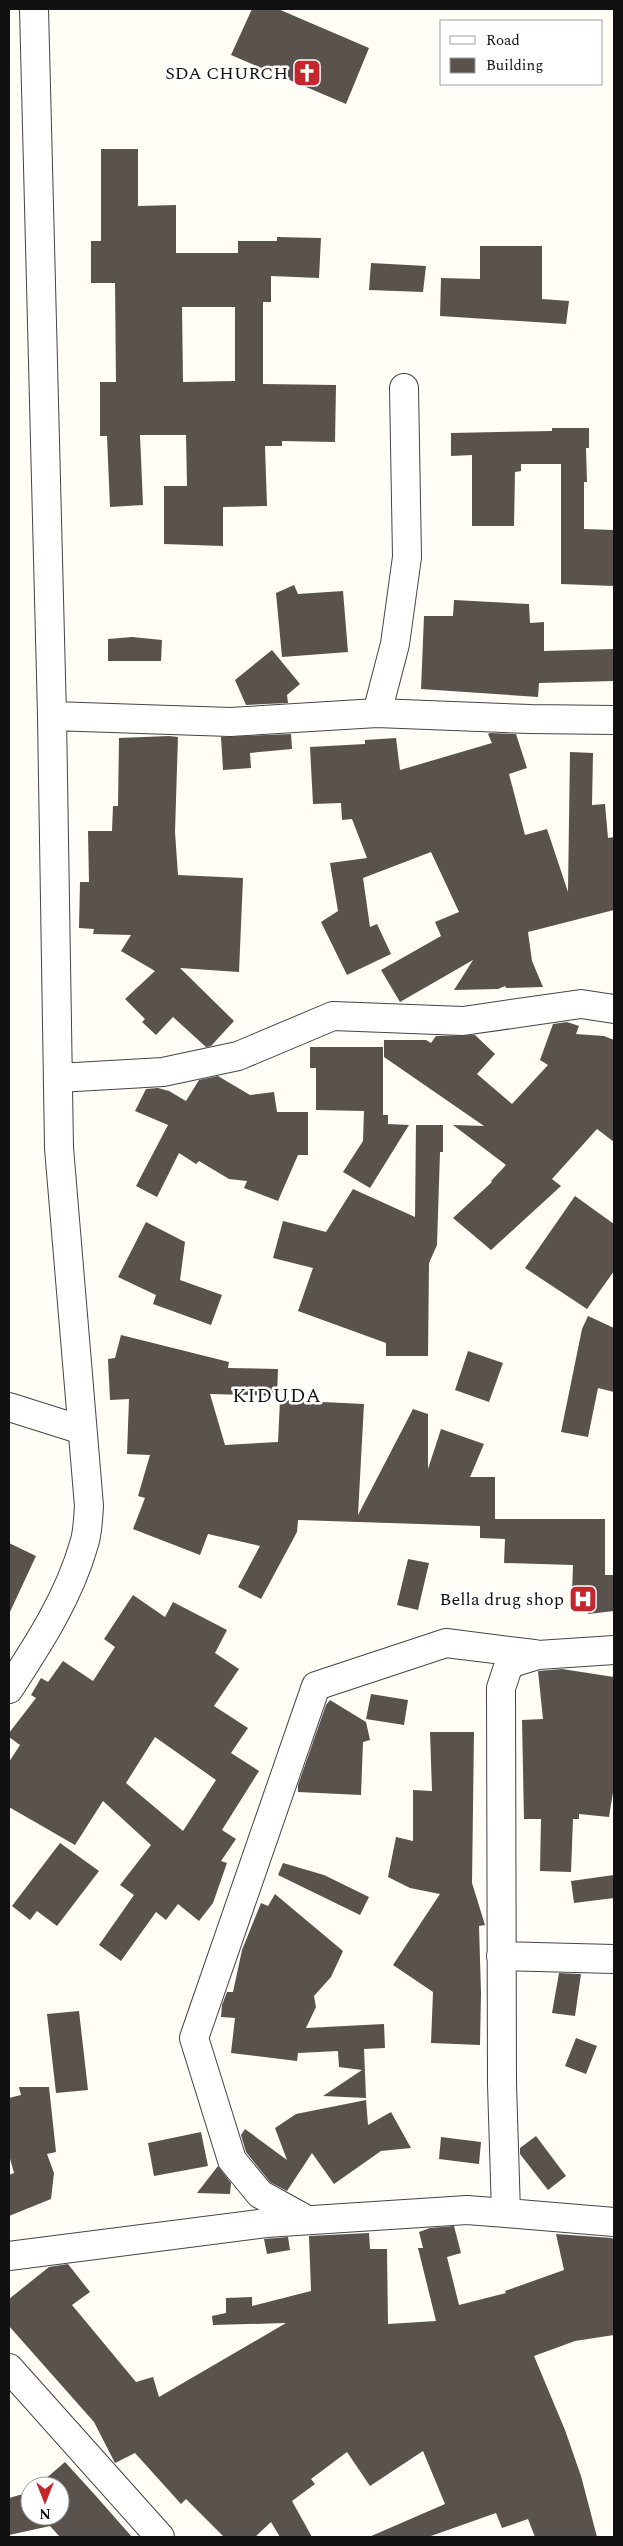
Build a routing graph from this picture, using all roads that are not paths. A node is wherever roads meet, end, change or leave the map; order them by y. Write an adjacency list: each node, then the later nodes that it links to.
1 (34, 9): 4 (street)
2 (404, 388): 3 (street)
3 (377, 713): 4 (street); 5 (street)
4 (52, 716): 7 (street)
5 (614, 720)
6 (614, 1009): 7 (street)
7 (58, 1078): 9 (street)
8 (9, 1407): 9 (street)
9 (82, 1430): 12 (street)
10 (614, 1650): 11 (street)
11 (538, 1655): 13 (street); 16 (street)
12 (9, 1689)
13 (501, 1956): 14 (street); 15 (street)
14 (614, 1958)
15 (506, 2213): 16 (street); 17 (street)
16 (307, 2220): 18 (street)
17 (614, 2222)
18 (9, 2256)
19 (9, 2368): 20 (street)
20 (160, 2537)

